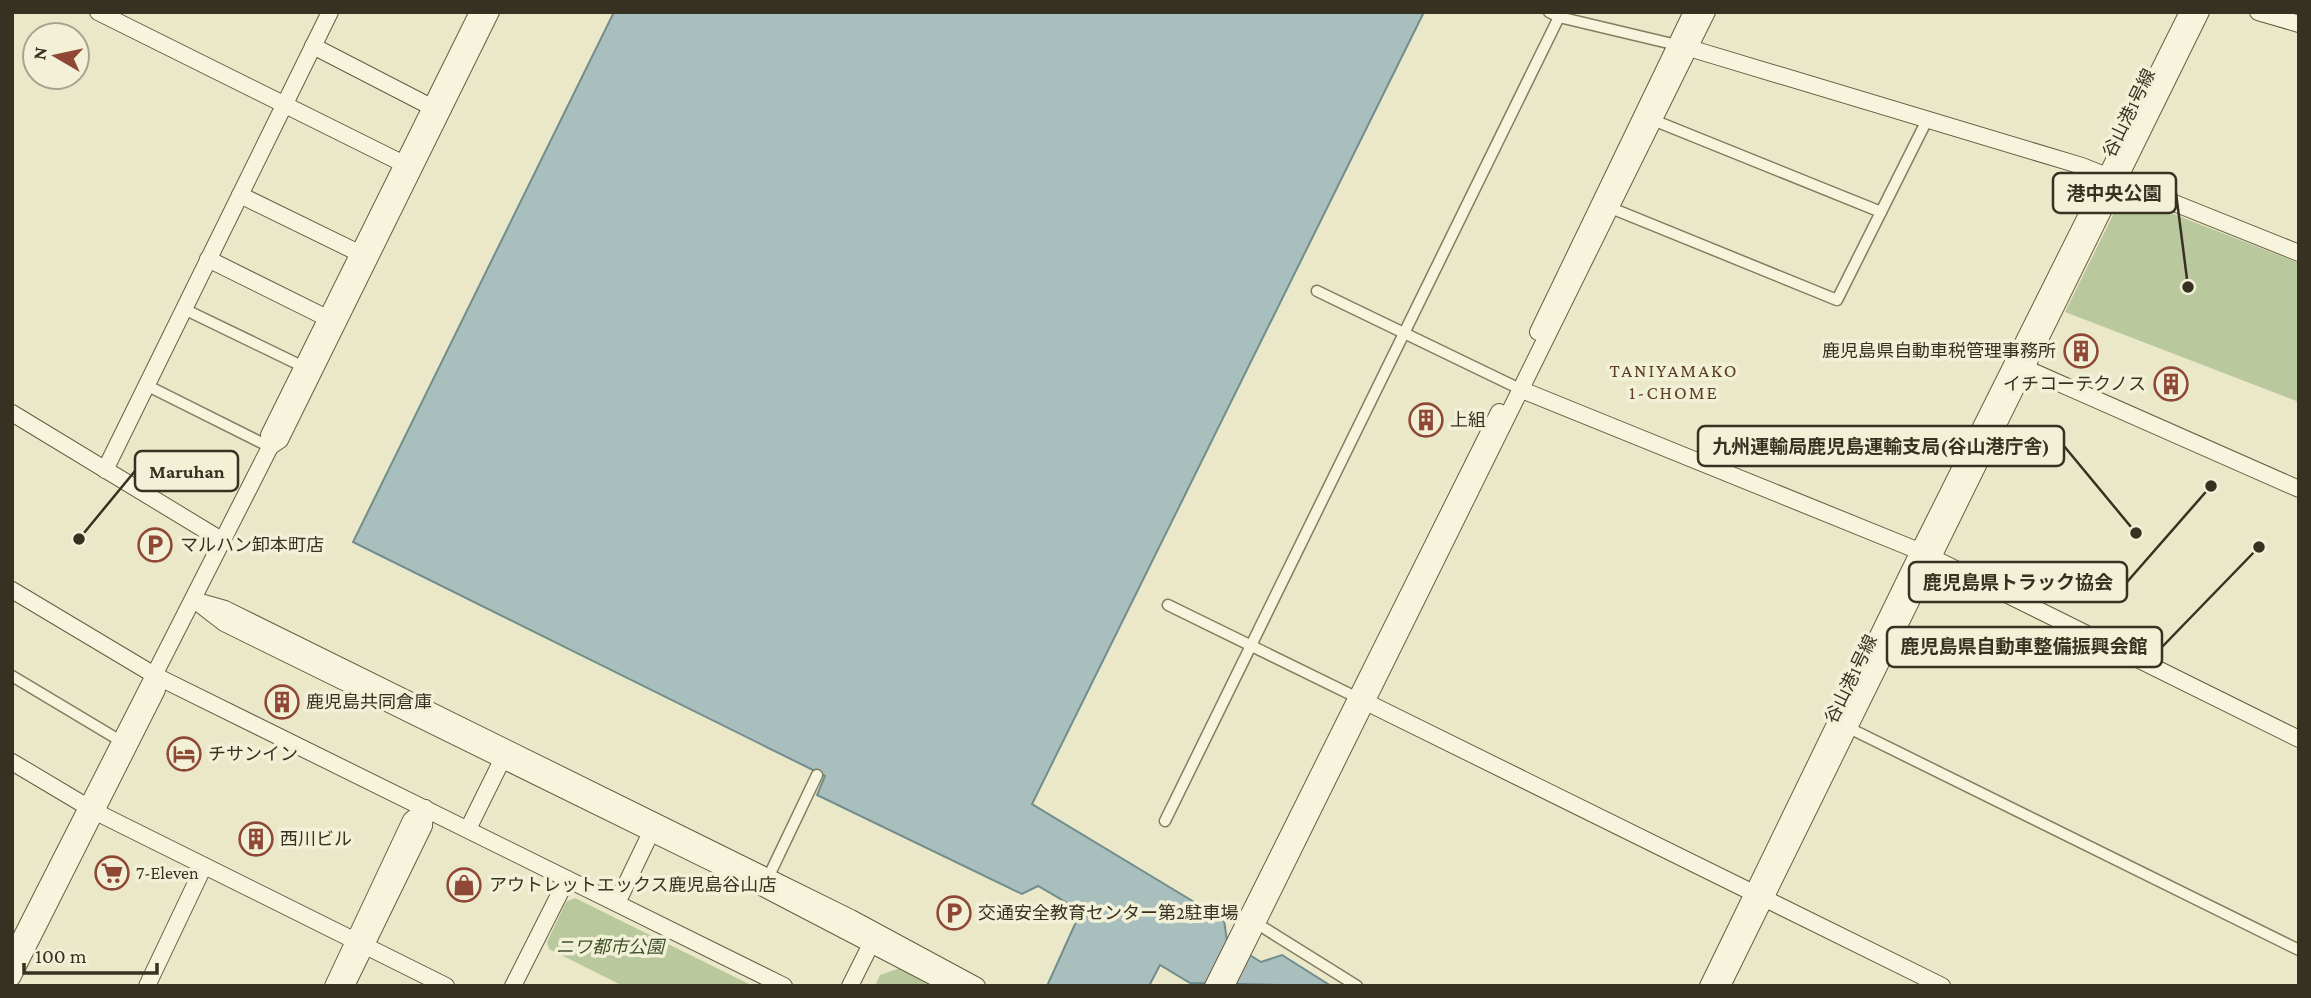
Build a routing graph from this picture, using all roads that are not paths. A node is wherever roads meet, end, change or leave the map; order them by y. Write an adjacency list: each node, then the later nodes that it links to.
1 (98, 12): 14 (street)
2 (330, 12): 12 (street)
3 (478, 12): 15 (street)
4 (491, 12): 15 (street)
5 (1692, 12): 13 (street)
6 (1707, 12): 13 (street)
7 (2188, 12): 19 (street, 谷山港1号線)
8 (2201, 12): 19 (street, 谷山港1号線)
9 (2258, 12): 11 (street)
10 (1554, 15): 13 (street); 29 (street)
11 (2299, 24)
12 (313, 46): 14 (street); 15 (street)
13 (1683, 46): 16 (street); 17 (street); 33 (street)
14 (284, 104): 18 (street); 20 (street)
15 (436, 110): 18 (street)
16 (1653, 120): 21 (street); 22 (street)
17 (1927, 120): 19 (street); 22 (street)
18 (408, 166): 24 (street)
19 (2112, 178): 23 (street); 30 (street, 谷山港1号線)
20 (240, 195): 24 (street); 25 (street)
21 (1611, 208): 22 (street); 33 (street)
22 (1881, 212)
23 (2299, 253)
24 (364, 256): 28 (street)
25 (208, 259): 27 (street); 28 (street)
26 (1317, 291): 29 (street)
27 (184, 309): 31 (street); 32 (street)
28 (332, 320): 31 (street)
29 (1402, 334): 33 (street); 43 (street)
30 (2019, 366): 37 (street); 39 (street, 谷山港1号線)
31 (308, 369): 35 (street)
32 (146, 385): 35 (street); 36 (street)
33 (1517, 388): 39 (street); 46 (street)
34 (12, 413): 36 (street)
35 (270, 447): 38 (street)
36 (105, 470): 38 (street)
37 (2299, 489)
38 (223, 541): 41 (street)
39 (1926, 554): 47 (street, 谷山港1号線); 48 (street)
40 (12, 590): 45 (street)
41 (193, 600): 45 (street); 50 (street)
42 (1168, 605): 43 (street)
43 (1250, 645): 46 (street); 55 (street)
44 (12, 676): 49 (street)
45 (156, 676): 49 (street); 53 (street); 54 (street)
46 (1362, 700): 61 (street); 63 (street); 64 (street)
47 (1843, 725): 61 (street, 谷山港1号線); 67 (street)
48 (2299, 739)
49 (119, 740): 54 (street)
50 (505, 754): 56 (street); 57 (street)
51 (12, 762): 54 (street)
52 (817, 775): 60 (street)
53 (425, 808): 57 (street); 66 (street)
54 (91, 809): 58 (street); 68 (street); 69 (street)
55 (1165, 821)
56 (653, 828): 60 (street); 62 (street)
57 (468, 829): 59 (street)
58 (204, 866): 66 (street); 70 (street)
59 (566, 879): 62 (street); 74 (street)
60 (766, 883): 65 (street)
61 (1758, 895): 83 (street, 谷山港1号線); 84 (street, 谷山港1号線); 85 (street)
62 (617, 903): 75 (street)
63 (1256, 923): 64 (street); 82 (street)
64 (1244, 936): 80 (street); 81 (street)
65 (878, 941): 76 (street); 77 (street); 78 (street); 79 (street)
66 (361, 944): 71 (street); 72 (street); 73 (street)
67 (2299, 950)
68 (12, 955)
69 (12, 978)
70 (147, 986)
71 (333, 986)
72 (346, 986)
73 (446, 986)
74 (513, 986)
75 (784, 986)
76 (850, 986)
77 (861, 986)
78 (951, 986)
79 (977, 986)
80 (1213, 986)
81 (1226, 986)
82 (1357, 986)
83 (1709, 986)
84 (1722, 986)
85 (1942, 986)

